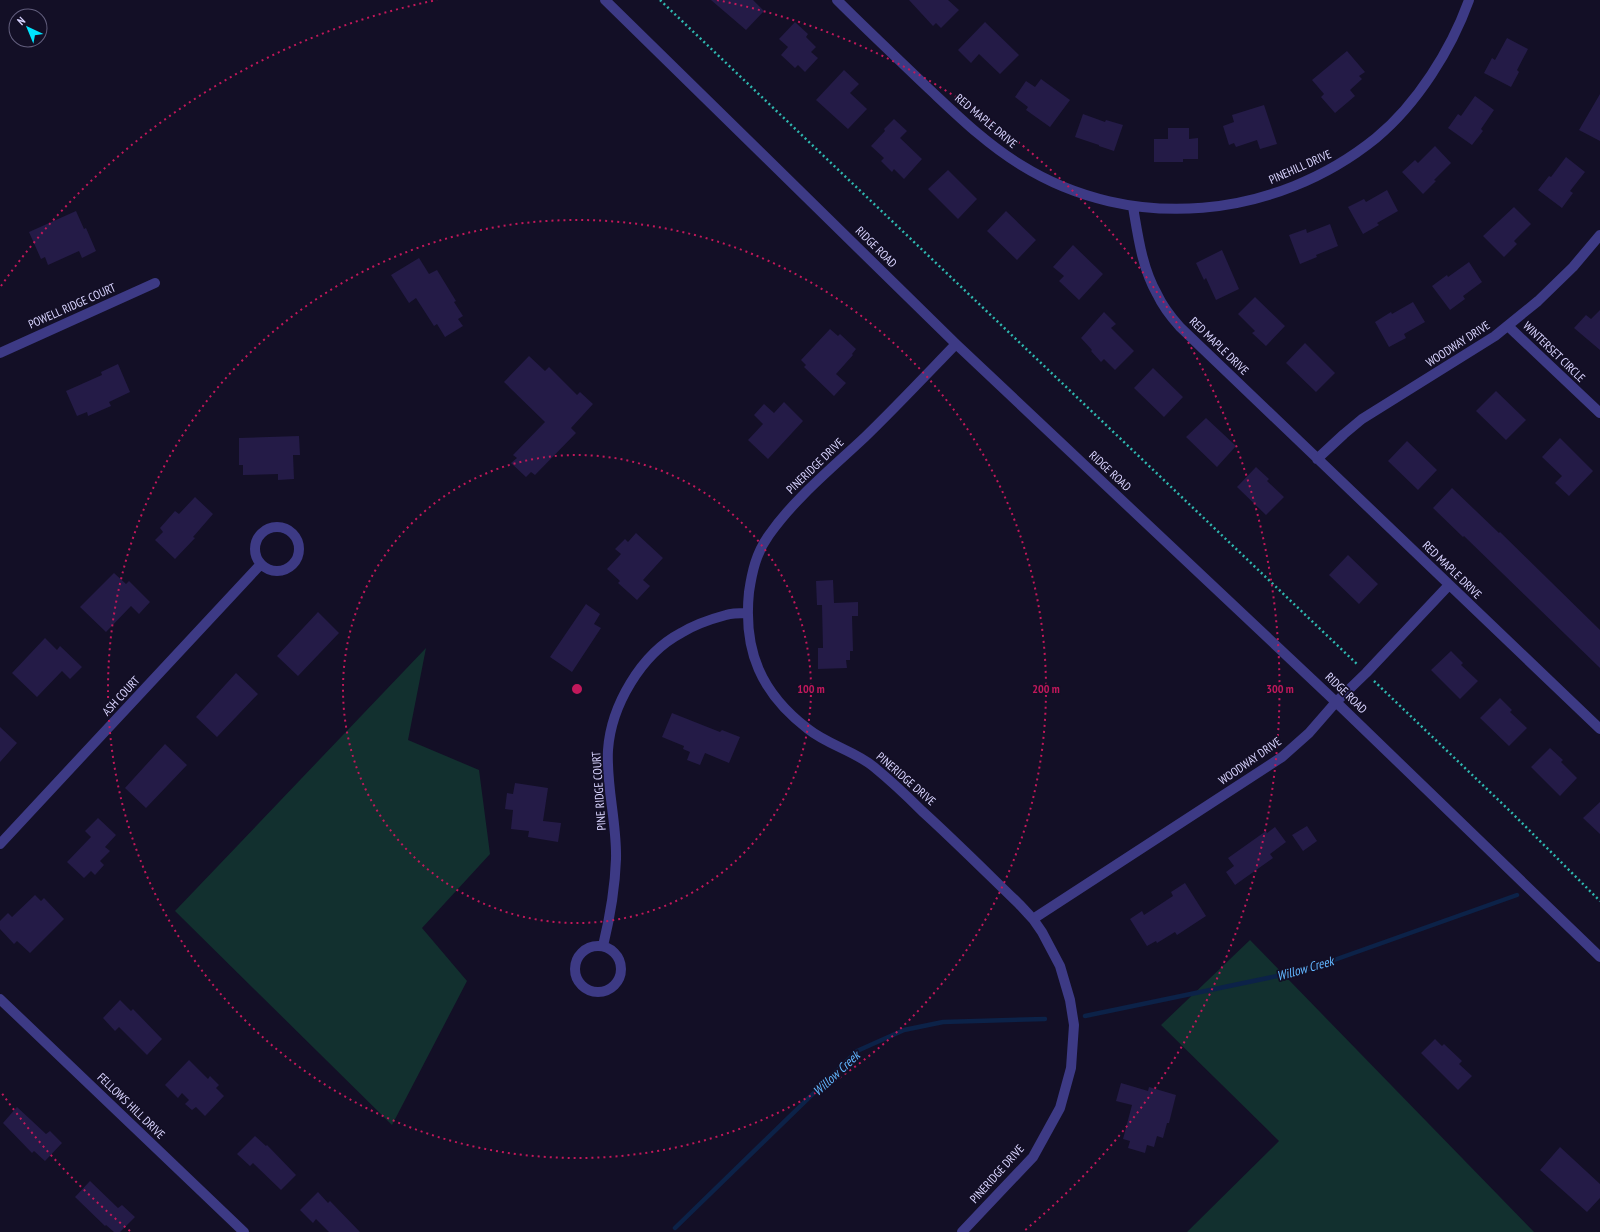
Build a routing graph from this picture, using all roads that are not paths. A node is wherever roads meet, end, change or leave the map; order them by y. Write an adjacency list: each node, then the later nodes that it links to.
1 (605, 0): 8 (street, RIDGE ROAD)
2 (837, 0): 4 (street, RED MAPLE DRIVE)
3 (1469, 0): 4 (street, PINEHILL DRIVE)
4 (1133, 207): 11 (street, RED MAPLE DRIVE)
5 (1600, 235): 7 (street, WOODWAY DRIVE)
6 (155, 283): 9 (street, POWELL RIDGE COURT)
7 (1508, 326): 10 (street, WINTERSET CIRCLE); 11 (street, WOODWAY DRIVE)
8 (956, 344): 14 (street, PINERIDGE DRIVE); 15 (street, RIDGE ROAD)
9 (0, 353)
10 (1600, 413)
11 (1317, 459): 13 (street, RED MAPLE DRIVE)
12 (260, 565): 12 (street); 17 (street, ASH COURT)
13 (1449, 585): 15 (street, WOODWAY DRIVE); 16 (street, RED MAPLE DRIVE)
14 (747, 613): 18 (street, PINERIDGE DRIVE); 19 (street, PINE RIDGE COURT)
15 (1336, 702): 18 (street, WOODWAY DRIVE); 20 (street, RIDGE ROAD)
16 (1600, 729)
17 (0, 844)
18 (1033, 919): 23 (street, PINERIDGE DRIVE)
19 (603, 946): 19 (street)
20 (1600, 957)
21 (0, 999): 22 (street, FELLOWS HILL DRIVE)
22 (244, 1232)
23 (962, 1232)

